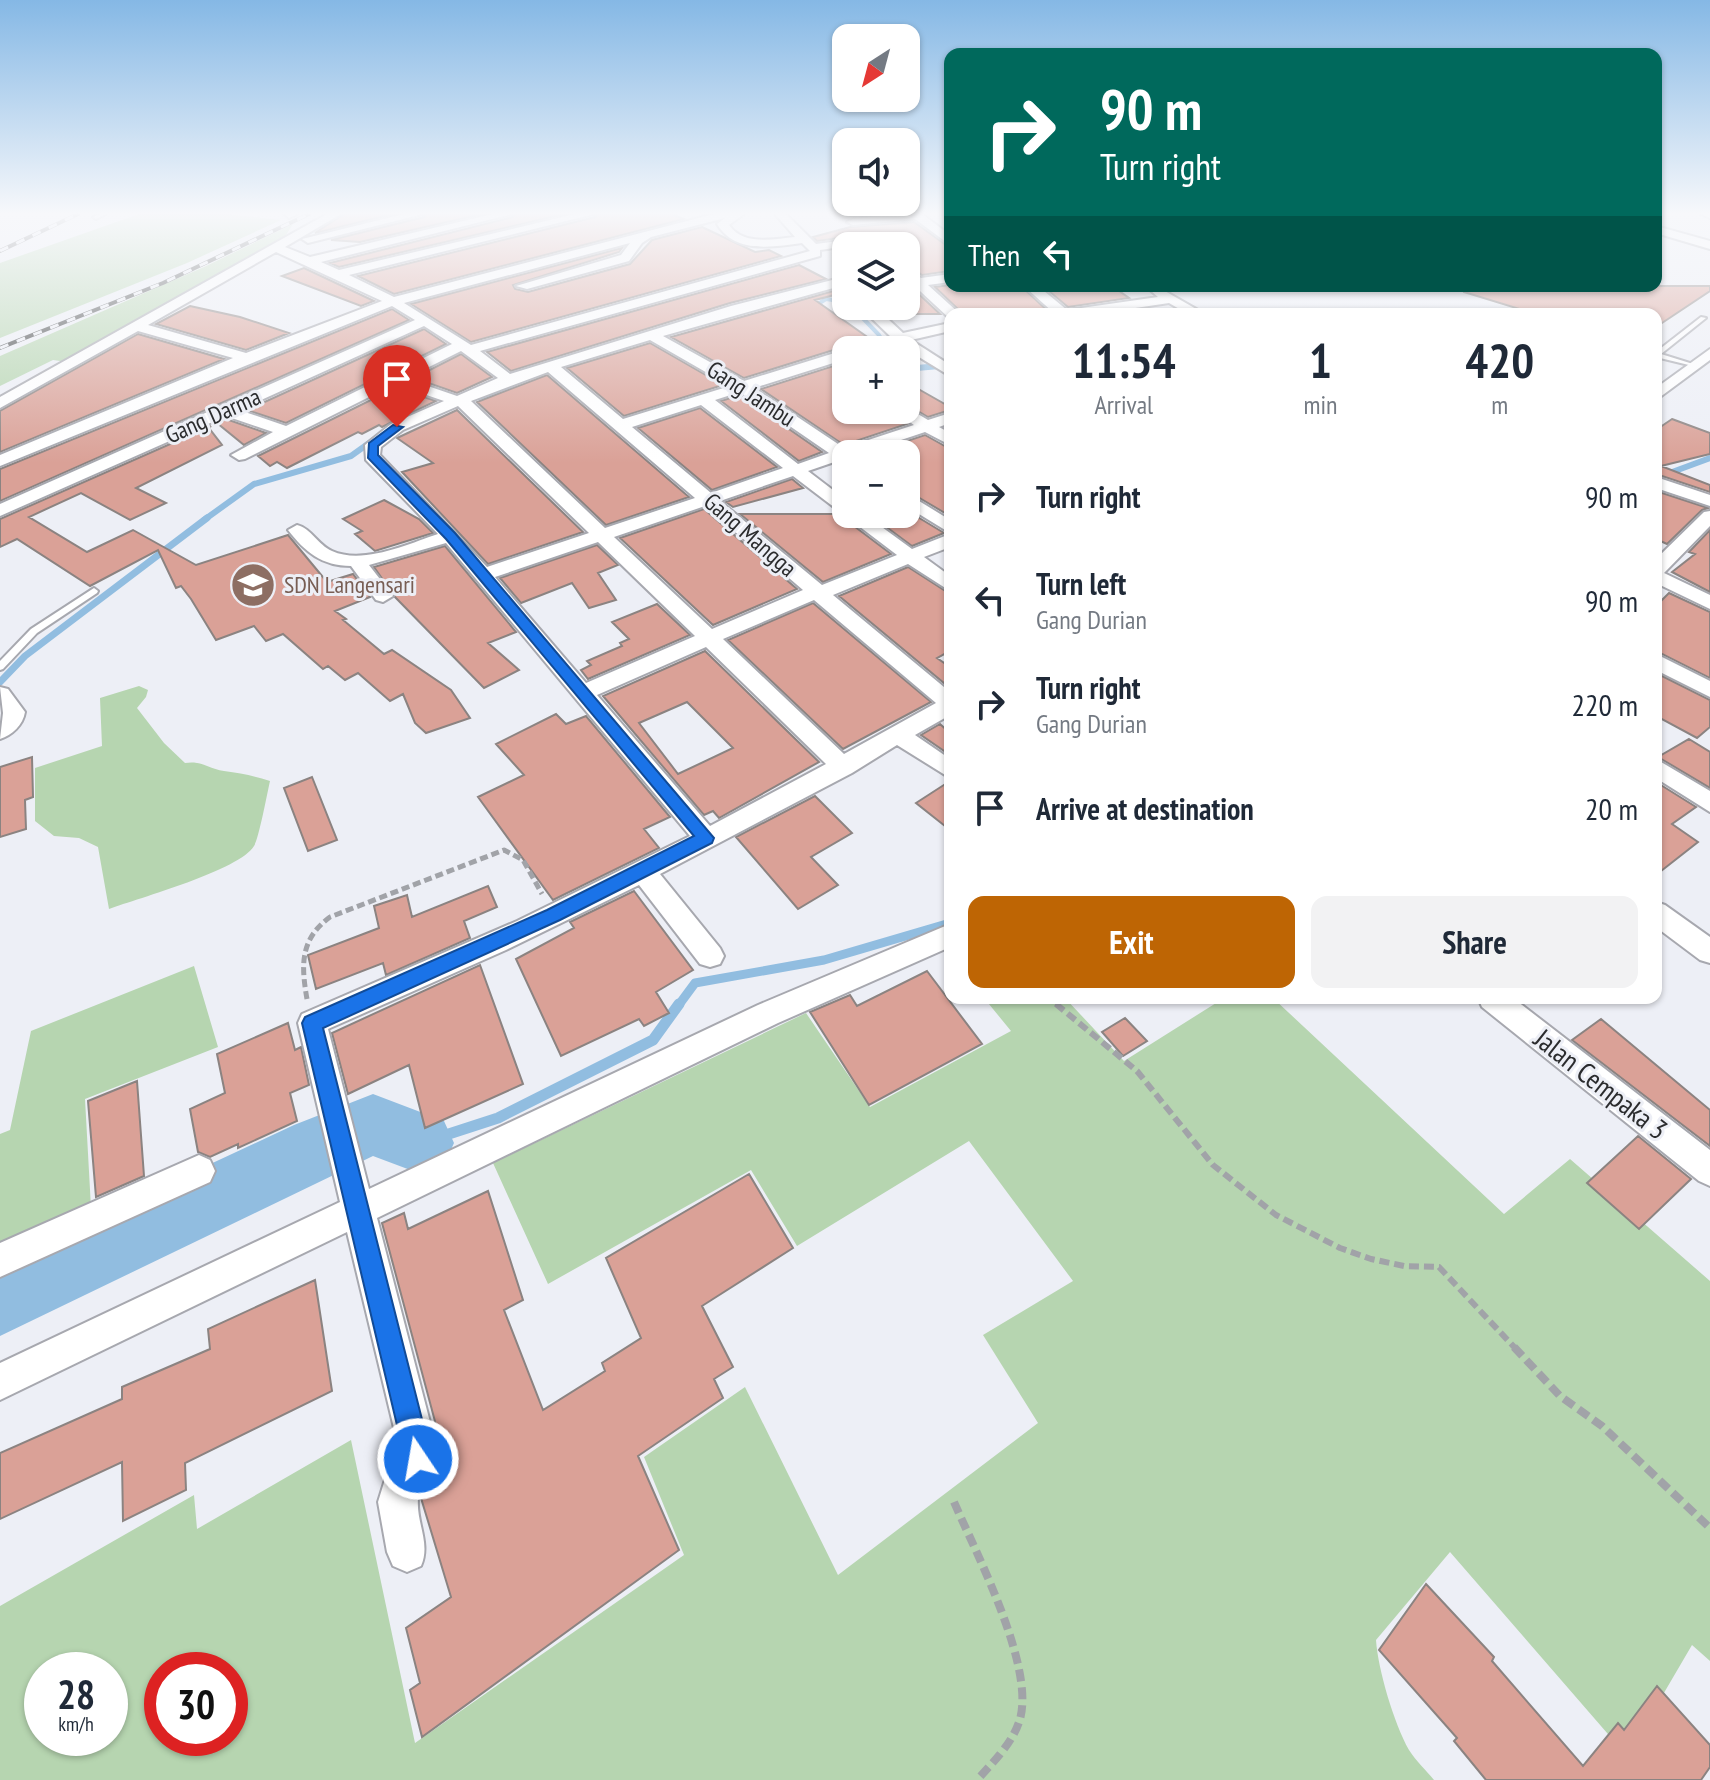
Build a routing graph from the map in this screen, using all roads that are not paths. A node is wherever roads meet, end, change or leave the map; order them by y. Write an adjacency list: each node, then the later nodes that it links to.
1 (186, 297): 13 (street)
2 (381, 297): 8 (street)
3 (410, 297): 8 (street)
4 (678, 297): 17 (street)
5 (759, 297): 15 (street)
6 (1167, 297): 7 (street)
7 (1170, 299): 9 (street); 10 (street)
8 (391, 302): 12 (street); 22 (street)
9 (1108, 308)
10 (1187, 308)
11 (1703, 318): 18 (lane)
12 (426, 320): 17 (street); 27 (street, Gang Darma)
13 (135, 326): 22 (street); 35 (street)
14 (944, 329): 16 (street)
15 (653, 336): 25 (street); 31 (street, Gang Jambu)
16 (916, 336)
17 (468, 346): 28 (street); 29 (street)
18 (1662, 350)
19 (1710, 353): 24 (street)
20 (920, 357): 26 (street)
21 (1662, 357): 24 (lane)
22 (247, 358): 27 (street); 47 (street)
23 (832, 362): 31 (street)
24 (1691, 365): 32 (street)
25 (550, 366): 28 (street); 39 (street, Gang Mangga)
26 (944, 369)
27 (310, 371): 29 (street); 36 (street, Gang Darma)
28 (508, 379): 33 (street)
29 (376, 386): 41 (street)
30 (414, 386): 33 (street)
31 (741, 387): 34 (street); 44 (street, Gang Jambu)
32 (1662, 390)
33 (459, 400): 59 (street); 60 (street)
34 (705, 400): 39 (street); 48 (street)
35 (0, 403)
36 (225, 410): 41 (street); 54 (street, Gang Darma)
37 (944, 420): 40 (street)
38 (920, 422): 40 (street)
39 (621, 425): 50 (street, Gang Mangga)
40 (927, 426): 42 (street); 43 (street)
41 (285, 431): 45 (street)
42 (944, 436)
43 (888, 440)
44 (832, 448)
45 (239, 455)
46 (832, 459): 48 (street)
47 (0, 461)
48 (794, 470): 50 (street); 51 (street)
49 (1662, 484): 52 (street)
50 (707, 498): 59 (street); 69 (street, Gang Mangga)
51 (832, 498)
52 (1710, 501)
53 (920, 508): 56 (street)
54 (0, 511)
55 (1710, 516): 64 (street)
56 (944, 524)
57 (872, 528): 62 (street)
58 (297, 530): 63 (street)
59 (601, 533): 65 (street); 72 (street)
60 (450, 536): 63 (street); 65 (street)
61 (944, 543): 62 (street)
62 (912, 556): 67 (street); 69 (street)
63 (356, 560): 70 (street)
64 (1662, 564)
65 (482, 575): 76 (street)
66 (1662, 579): 71 (street)
67 (944, 580)
68 (94, 591): 74 (lane)
69 (817, 593): 72 (street); 78 (street, Gang Mangga)
70 (383, 596)
71 (1710, 603)
72 (709, 637): 76 (street); 83 (street)
73 (1662, 664): 75 (street)
74 (0, 667)
75 (1710, 690)
76 (582, 693): 86 (street)
77 (0, 694): 80 (street)
78 (944, 699)
79 (944, 708): 81 (street)
80 (0, 731)
81 (899, 735): 82 (street); 83 (street)
82 (944, 766)
83 (844, 767): 86 (street)
84 (1662, 771): 85 (street)
85 (1710, 803)
86 (706, 838): 87 (street)
87 (642, 871): 91 (street); 95 (street)
88 (1662, 917): 90 (street)
89 (944, 938): 95 (street)
90 (1710, 952)
91 (710, 956)
92 (1500, 1004): 93 (street, Jalan Cempaka 3)
93 (1710, 1170)
94 (199, 1171): 96 (street)
95 (356, 1209): 97 (street); 98 (street)
96 (0, 1260)
97 (0, 1382)
98 (407, 1552)

